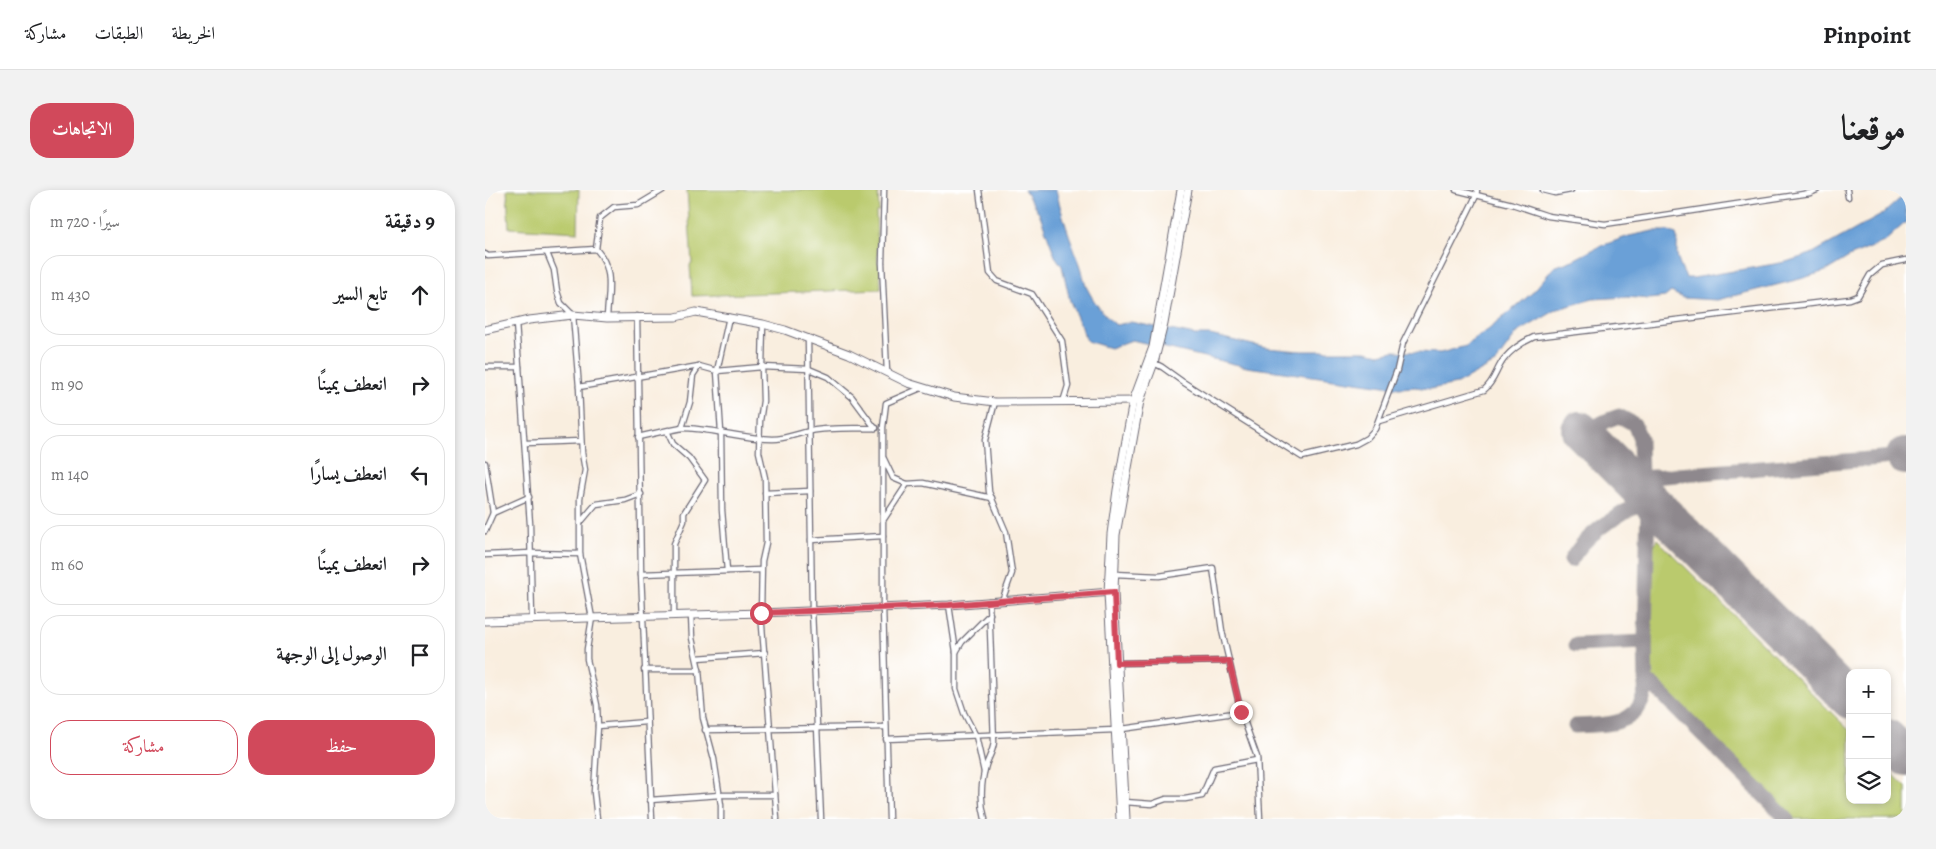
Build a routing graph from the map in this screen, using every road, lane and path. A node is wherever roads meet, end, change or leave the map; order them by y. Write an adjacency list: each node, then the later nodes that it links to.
1 (663, 190): 13 (street)
2 (884, 190): 34 (street)
3 (979, 190): 40 (street)
4 (1181, 190): 22 (street)
5 (1188, 190): 22 (street)
6 (1456, 190): 11 (street)
7 (1543, 190): 8 (street)
8 (1571, 190)
9 (1817, 190): 11 (street)
10 (1847, 190): 12 (street)
11 (1477, 193): 41 (street)
12 (1848, 197)
13 (596, 249): 14 (street); 20 (street)
14 (547, 253): 15 (street); 17 (street)
15 (485, 254)
16 (1906, 260): 41 (street)
17 (573, 315): 20 (street); 21 (street); 36 (street)
18 (637, 316): 19 (street); 20 (street); 35 (street)
19 (729, 317): 23 (street); 33 (street)
20 (607, 318)
21 (516, 323): 24 (street); 30 (street)
22 (1161, 323): 26 (street)
23 (763, 324): 25 (street); 31 (street)
24 (485, 330)
25 (808, 339): 32 (street); 34 (street)
26 (1155, 347): 27 (street); 38 (street)
27 (1153, 363): 38 (street); 41 (street)
28 (699, 366): 33 (street); 35 (street); 43 (street)
29 (485, 367): 30 (street)
30 (519, 367): 50 (street)
31 (762, 367): 32 (street); 33 (street); 48 (street)
32 (809, 369): 44 (street); 45 (street)
33 (717, 371): 46 (street)
34 (887, 372): 37 (street)
35 (638, 376): 36 (street); 47 (street)
36 (579, 387): 49 (street)
37 (921, 388): 39 (street); 42 (street)
38 (1137, 401): 40 (street); 72 (street); 73 (street)
39 (995, 402): 40 (street); 58 (street)
40 (1063, 402)
41 (1379, 421)
42 (883, 427): 44 (street); 51 (street)
43 (682, 428): 46 (street); 47 (street); 70 (street)
44 (875, 428): 45 (street)
45 (810, 431): 48 (street); 54 (street)
46 (721, 432): 48 (street); 69 (street)
47 (638, 437): 56 (street)
48 (759, 439): 55 (street)
49 (581, 441): 50 (street); 61 (street)
50 (526, 443): 57 (street)
51 (883, 456): 53 (street); 60 (street)
52 (485, 463): 59 (street)
53 (907, 484): 58 (street); 60 (street)
54 (810, 492): 55 (street); 64 (street)
55 (765, 493): 68 (street)
56 (641, 494): 61 (street); 71 (street)
57 (529, 497): 59 (street); 65 (street)
58 (992, 498): 75 (street)
59 (493, 513): 62 (street)
60 (883, 520): 63 (street)
61 (580, 523): 66 (street)
62 (485, 532)
63 (883, 536): 64 (street); 77 (street)
64 (811, 540): 78 (street)
65 (531, 553): 66 (street); 67 (street); 85 (street)
66 (580, 554): 84 (street)
67 (485, 555)
68 (761, 570): 69 (street); 79 (street)
69 (727, 571): 70 (street)
70 (674, 573): 71 (street); 81 (street)
71 (641, 574): 83 (street)
72 (1115, 574): 73 (street); 90 (street)
73 (1111, 592): 75 (street); 91 (street); 101 (street)
74 (989, 601): 75 (street); 76 (street); 80 (street)
75 (1002, 601)
76 (949, 605): 77 (street); 88 (street)
77 (883, 607): 78 (street); 97 (street)
78 (812, 610): 79 (street); 99 (street)
79 (761, 613): 82 (street); 87 (street)
80 (990, 614): 88 (street); 102 (street)
81 (674, 615): 82 (street); 83 (street)
82 (691, 615): 89 (street)
83 (642, 616): 84 (street); 92 (street)
84 (592, 618): 85 (street); 96 (street)
85 (532, 620): 86 (street)
86 (485, 621)
87 (765, 652): 89 (street); 98 (street)
88 (956, 652): 103 (street)
89 (697, 658): 93 (street)
90 (1229, 661): 91 (street); 94 (street)
91 (1117, 663): 101 (street)
92 (644, 670): 93 (street); 95 (street)
93 (699, 670): 100 (street)
94 (1241, 712): 101 (street); 105 (street)
95 (647, 722): 96 (street); 109 (street)
96 (598, 726): 111 (street)
97 (886, 727): 99 (street); 104 (street)
98 (771, 728): 99 (street); 100 (street); 107 (street)
99 (817, 728): 115 (street)
100 (705, 730): 108 (street)
101 (1118, 730): 102 (street); 110 (street); 118 (street)
102 (993, 735): 103 (street); 106 (street)
103 (976, 736): 104 (street); 106 (street)
104 (886, 738): 116 (street)
105 (1257, 760): 110 (street); 120 (street)
106 (984, 774): 117 (street)
107 (775, 795): 108 (street); 114 (street)
108 (720, 796): 109 (street); 113 (street)
109 (651, 800): 112 (street)
110 (1125, 802): 119 (street)
111 (597, 819)
112 (652, 819)
113 (721, 819)
114 (777, 819)
115 (821, 819)
116 (889, 819)
117 (985, 819)
118 (1120, 819)
119 (1126, 819)
120 (1259, 819)

